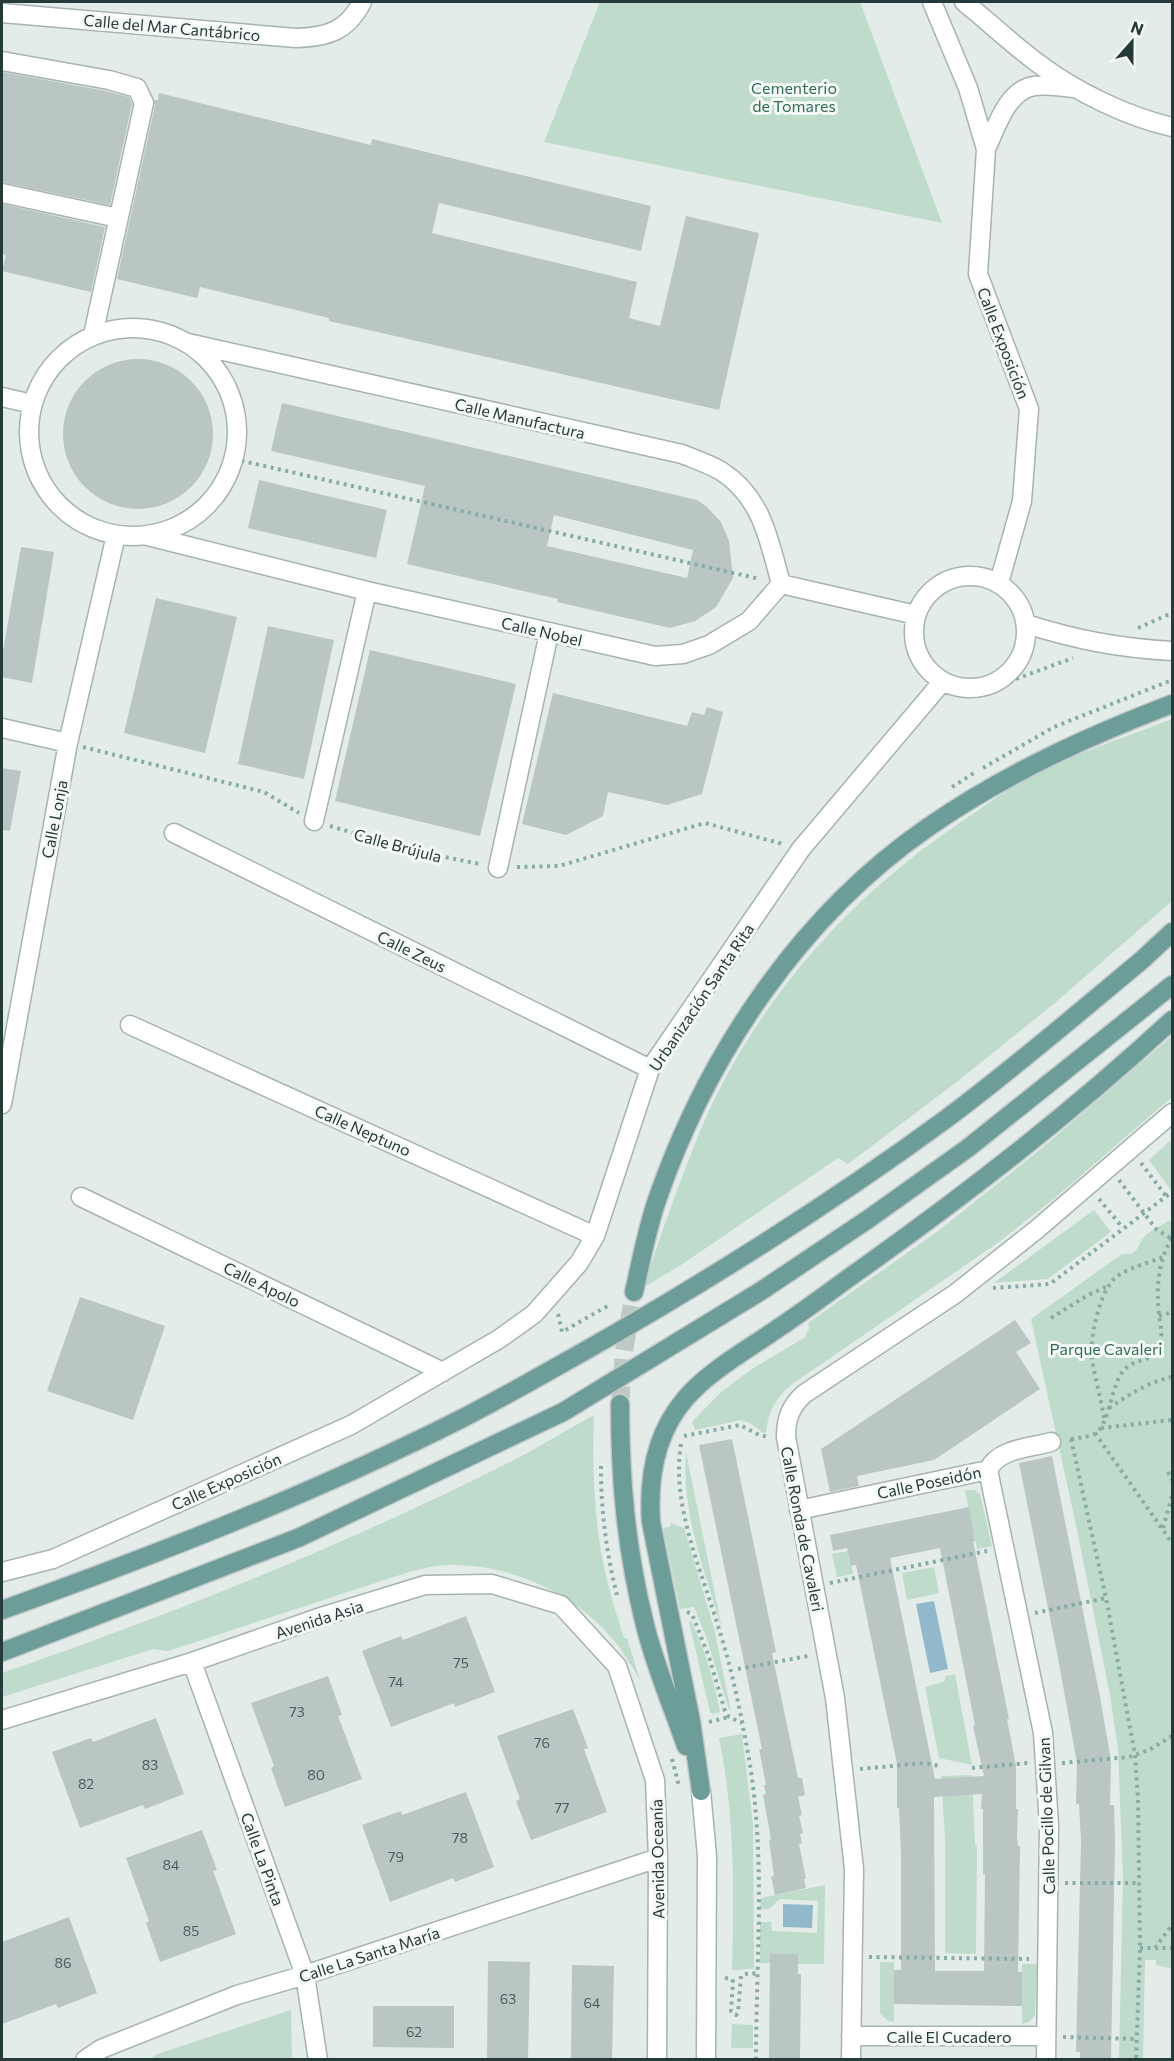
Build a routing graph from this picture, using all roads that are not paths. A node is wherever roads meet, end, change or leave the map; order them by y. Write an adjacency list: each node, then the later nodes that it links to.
1 (362, 2): 4 (street, Calle del Mar Cantábrico)
2 (932, 2): 8 (street, Calle Exposición)
3 (964, 2): 6 (street)
4 (2, 13)
5 (2, 61): 10 (street)
6 (1075, 88): 7 (street); 8 (street)
7 (1173, 127)
8 (986, 149): 17 (street, Calle Exposición)
9 (2, 193): 10 (street)
10 (118, 219): 11 (street)
11 (93, 335): 12 (street); 14 (street)
12 (188, 343): 16 (street); 18 (street, Calle Manufactura)
13 (2, 397): 14 (street)
14 (32, 404): 15 (street)
15 (116, 535): 16 (street); 27 (street, Calle Lonja)
16 (148, 536): 19 (street, Calle Nobel)
17 (999, 583): 20 (street); 21 (street)
18 (781, 584): 20 (street); 22 (street, Calle Nobel)
19 (367, 591): 22 (street, Calle Nobel); 28 (street)
20 (916, 615): 24 (street)
21 (1026, 624): 23 (street); 24 (street)
22 (549, 633): 30 (street)
23 (1173, 651)
24 (940, 683): 35 (street, Urbanización Santa Rita)
25 (1173, 704): 40 (main road)
26 (2, 728): 27 (street)
27 (68, 743): 36 (street, Calle Lonja)
28 (314, 821)
29 (174, 833): 35 (street, Calle Zeus)
30 (498, 868)
31 (1173, 932): 47 (main road)
32 (1173, 985): 48 (main road)
33 (1173, 1020): 52 (main road)
34 (130, 1025): 39 (street, Calle Neptuno)
35 (650, 1069): 39 (street, Urbanización Santa Rita)
36 (2, 1104)
37 (1173, 1113): 45 (street, Calle Ronda de Cavaleri)
38 (81, 1197): 41 (street, Calle Apolo)
39 (595, 1236): 41 (street, Urbanización Santa Rita)
40 (634, 1292)
41 (443, 1372): 46 (street, Calle Exposición)
42 (620, 1404): 52 (main road)
43 (1051, 1442): 44 (street, Calle Poseidón)
44 (988, 1470): 45 (street, Calle Poseidón); 56 (street, Calle Pocillo de Gilvan)
45 (800, 1510): 55 (street, Calle Ronda de Cavaleri)
46 (2, 1572)
47 (2, 1610)
48 (2, 1652)
49 (192, 1662): 50 (street, Avenida Asia); 51 (street, Avenida Asia); 54 (street, Calle La Pinta)
50 (617, 1666): 53 (street, Avenida Oceanía)
51 (2, 1720)
52 (701, 1791): 60 (street)
53 (658, 1858): 54 (street, Calle La Santa María); 59 (street, Avenida Oceanía)
54 (304, 1975): 57 (street, Calle La Santa María); 58 (street, Calle La Pinta)
55 (851, 2036): 56 (street, Calle El Cucadero); 61 (street, Calle Ronda de Cavaleri)
56 (1046, 2036): 62 (street, Calle Pocillo de Gilvan)
57 (85, 2060)
58 (318, 2060)
59 (657, 2060)
60 (705, 2060)
61 (851, 2060)
62 (1046, 2060)

